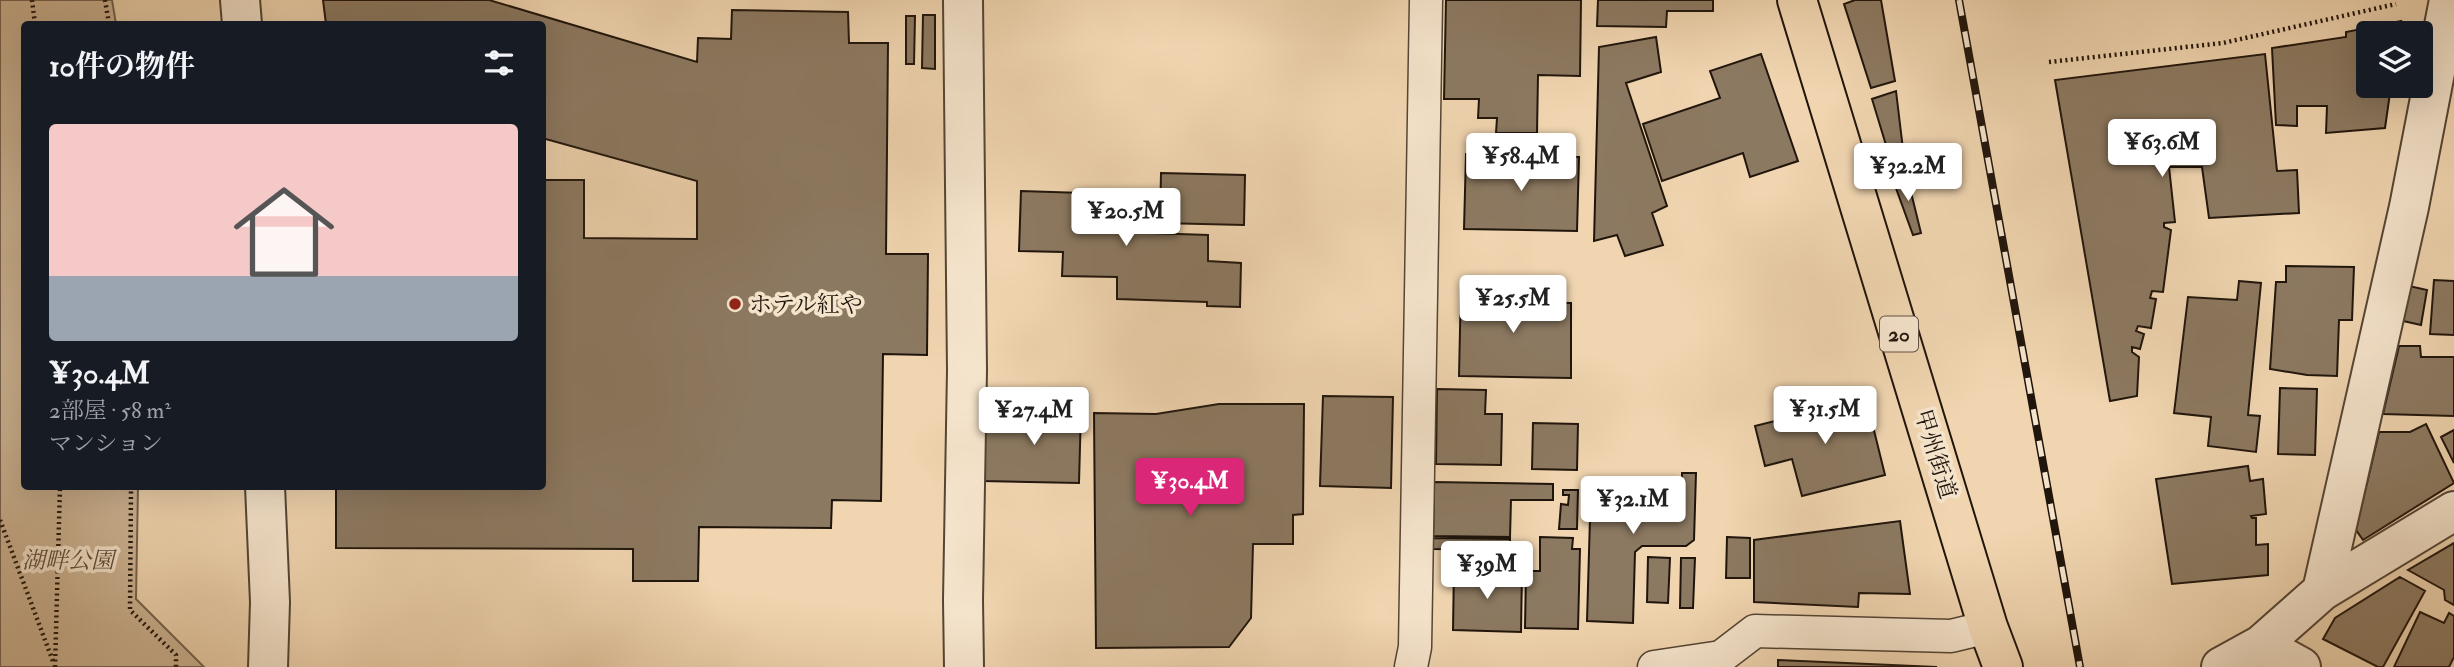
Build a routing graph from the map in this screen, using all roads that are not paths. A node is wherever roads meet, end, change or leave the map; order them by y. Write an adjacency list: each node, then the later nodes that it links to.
1 (240, 0): 6 (street)
2 (963, 0): 13 (street)
3 (1426, 0): 14 (lane)
4 (1797, 0): 10 (highway, 甲州街道 / 20)
5 (2448, 5): 9 (street)
6 (242, 21)
7 (265, 490): 12 (street)
8 (2454, 511): 9 (street)
9 (2322, 591): 11 (street)
10 (1989, 627): 15 (lane); 16 (highway, 甲州街道 / 20)
11 (2261, 645): 17 (street); 18 (street)
12 (268, 667)
13 (964, 667)
14 (1411, 667)
15 (1654, 667)
16 (2003, 667)
17 (2221, 667)
18 (2301, 667)

